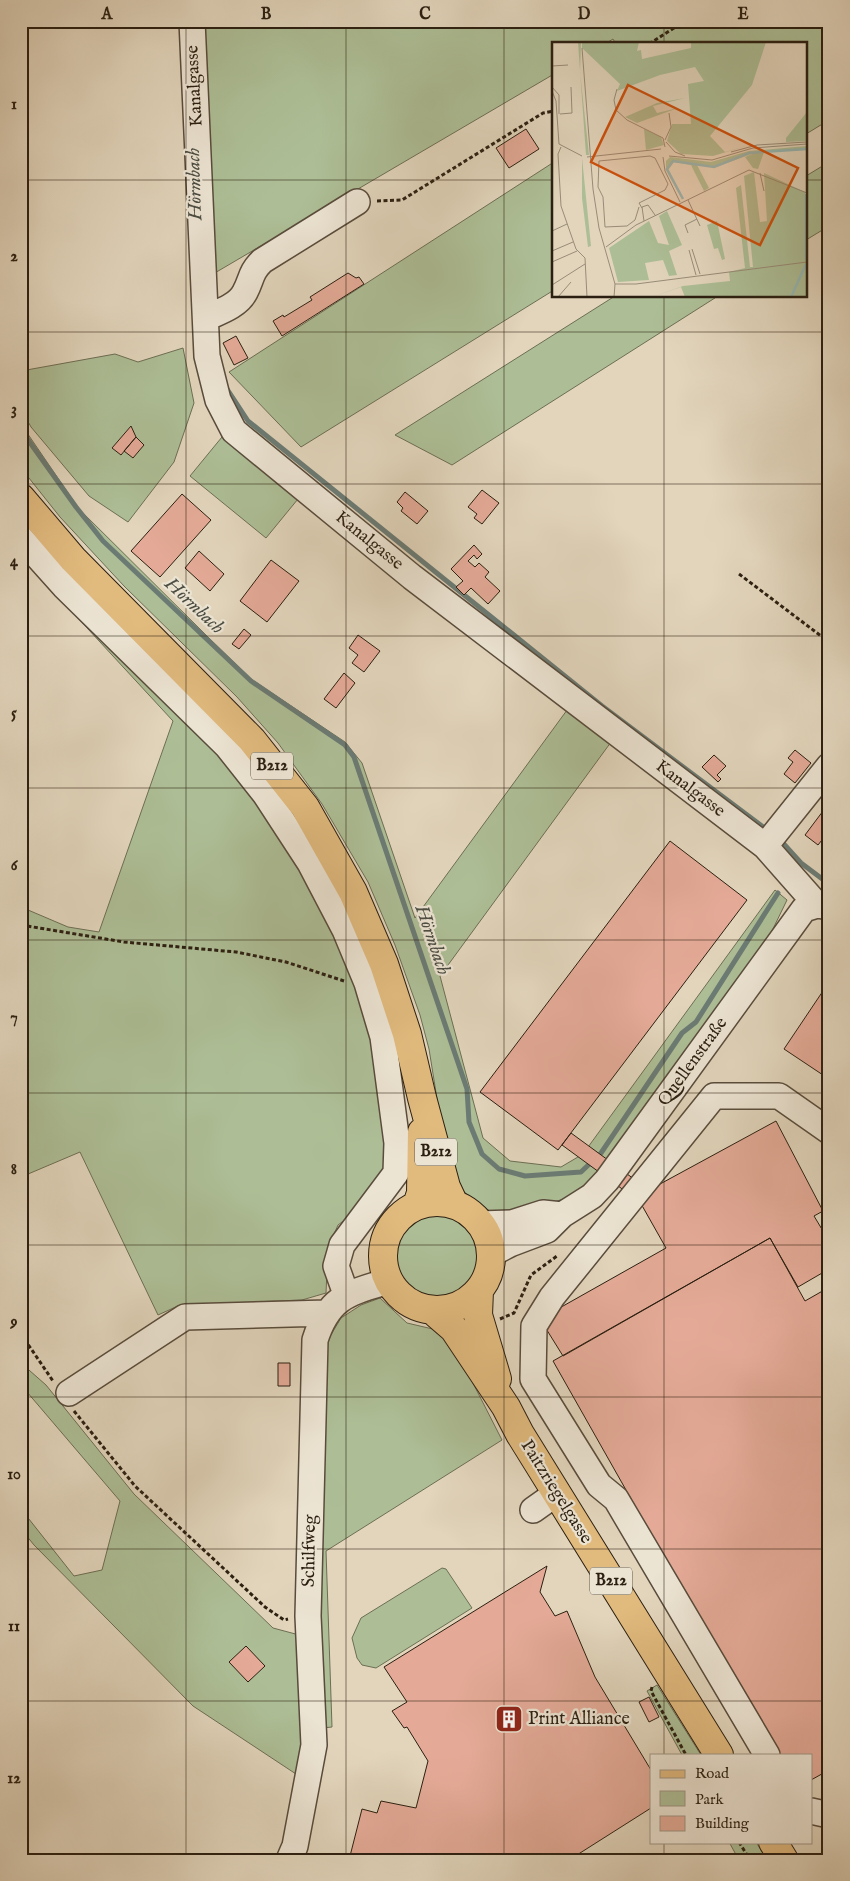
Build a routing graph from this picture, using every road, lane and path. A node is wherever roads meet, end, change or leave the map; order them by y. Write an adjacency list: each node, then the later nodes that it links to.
1 (192, 21): 6 (street, Kanalgasse)
2 (685, 21): 3 (path)
3 (652, 42)
4 (552, 111): 5 (path)
5 (357, 202): 6 (street)
6 (213, 314): 12 (street, Kanalgasse)
7 (21, 498): 16 (main road, B212)
8 (21, 538): 15 (street)
9 (739, 574): 10 (path)
10 (829, 642)
11 (829, 766): 12 (street)
12 (765, 846): 13 (street, Kanalgasse)
13 (823, 906): 20 (street, Quellenstraße)
14 (21, 925): 15 (path)
15 (367, 983): 25 (street)
16 (422, 1098): 18 (main road, B212); 19 (main road, B212)
17 (829, 1131): 37 (street)
18 (454, 1204): 19 (main road); 21 (main road)
19 (418, 1205): 23 (main road)
20 (562, 1215): 21 (street); 22 (street, Quellenstraße)
21 (480, 1224): 22 (main road)
22 (492, 1254): 24 (main road, B212)
23 (389, 1281): 25 (street, Schilfweg); 26 (main road, B212)
24 (479, 1291): 26 (main road, B212); 30 (main road, Paitzriegelgasse / B212)
25 (346, 1294): 27 (street, Schilfweg)
26 (432, 1310): 30 (main road, Paitzriegelgasse / B212)
27 (327, 1313): 29 (street); 33 (street, Schilfweg)
28 (21, 1334): 29 (path)
29 (65, 1395): 33 (path)
30 (506, 1406): 31 (main road, Paitzriegelgasse / B212)
31 (557, 1493): 32 (street); 36 (main road, Paitzriegelgasse / B212)
32 (533, 1510)
33 (308, 1616): 42 (street, Schilfweg)
34 (652, 1684): 35 (path)
35 (685, 1754)
36 (718, 1754)
37 (766, 1754)
38 (812, 1811): 39 (street)
39 (829, 1815)
40 (740, 1844): 43 (path)
41 (774, 1844): 44 (main road)
42 (289, 1860)
43 (750, 1860)
44 (784, 1860)

